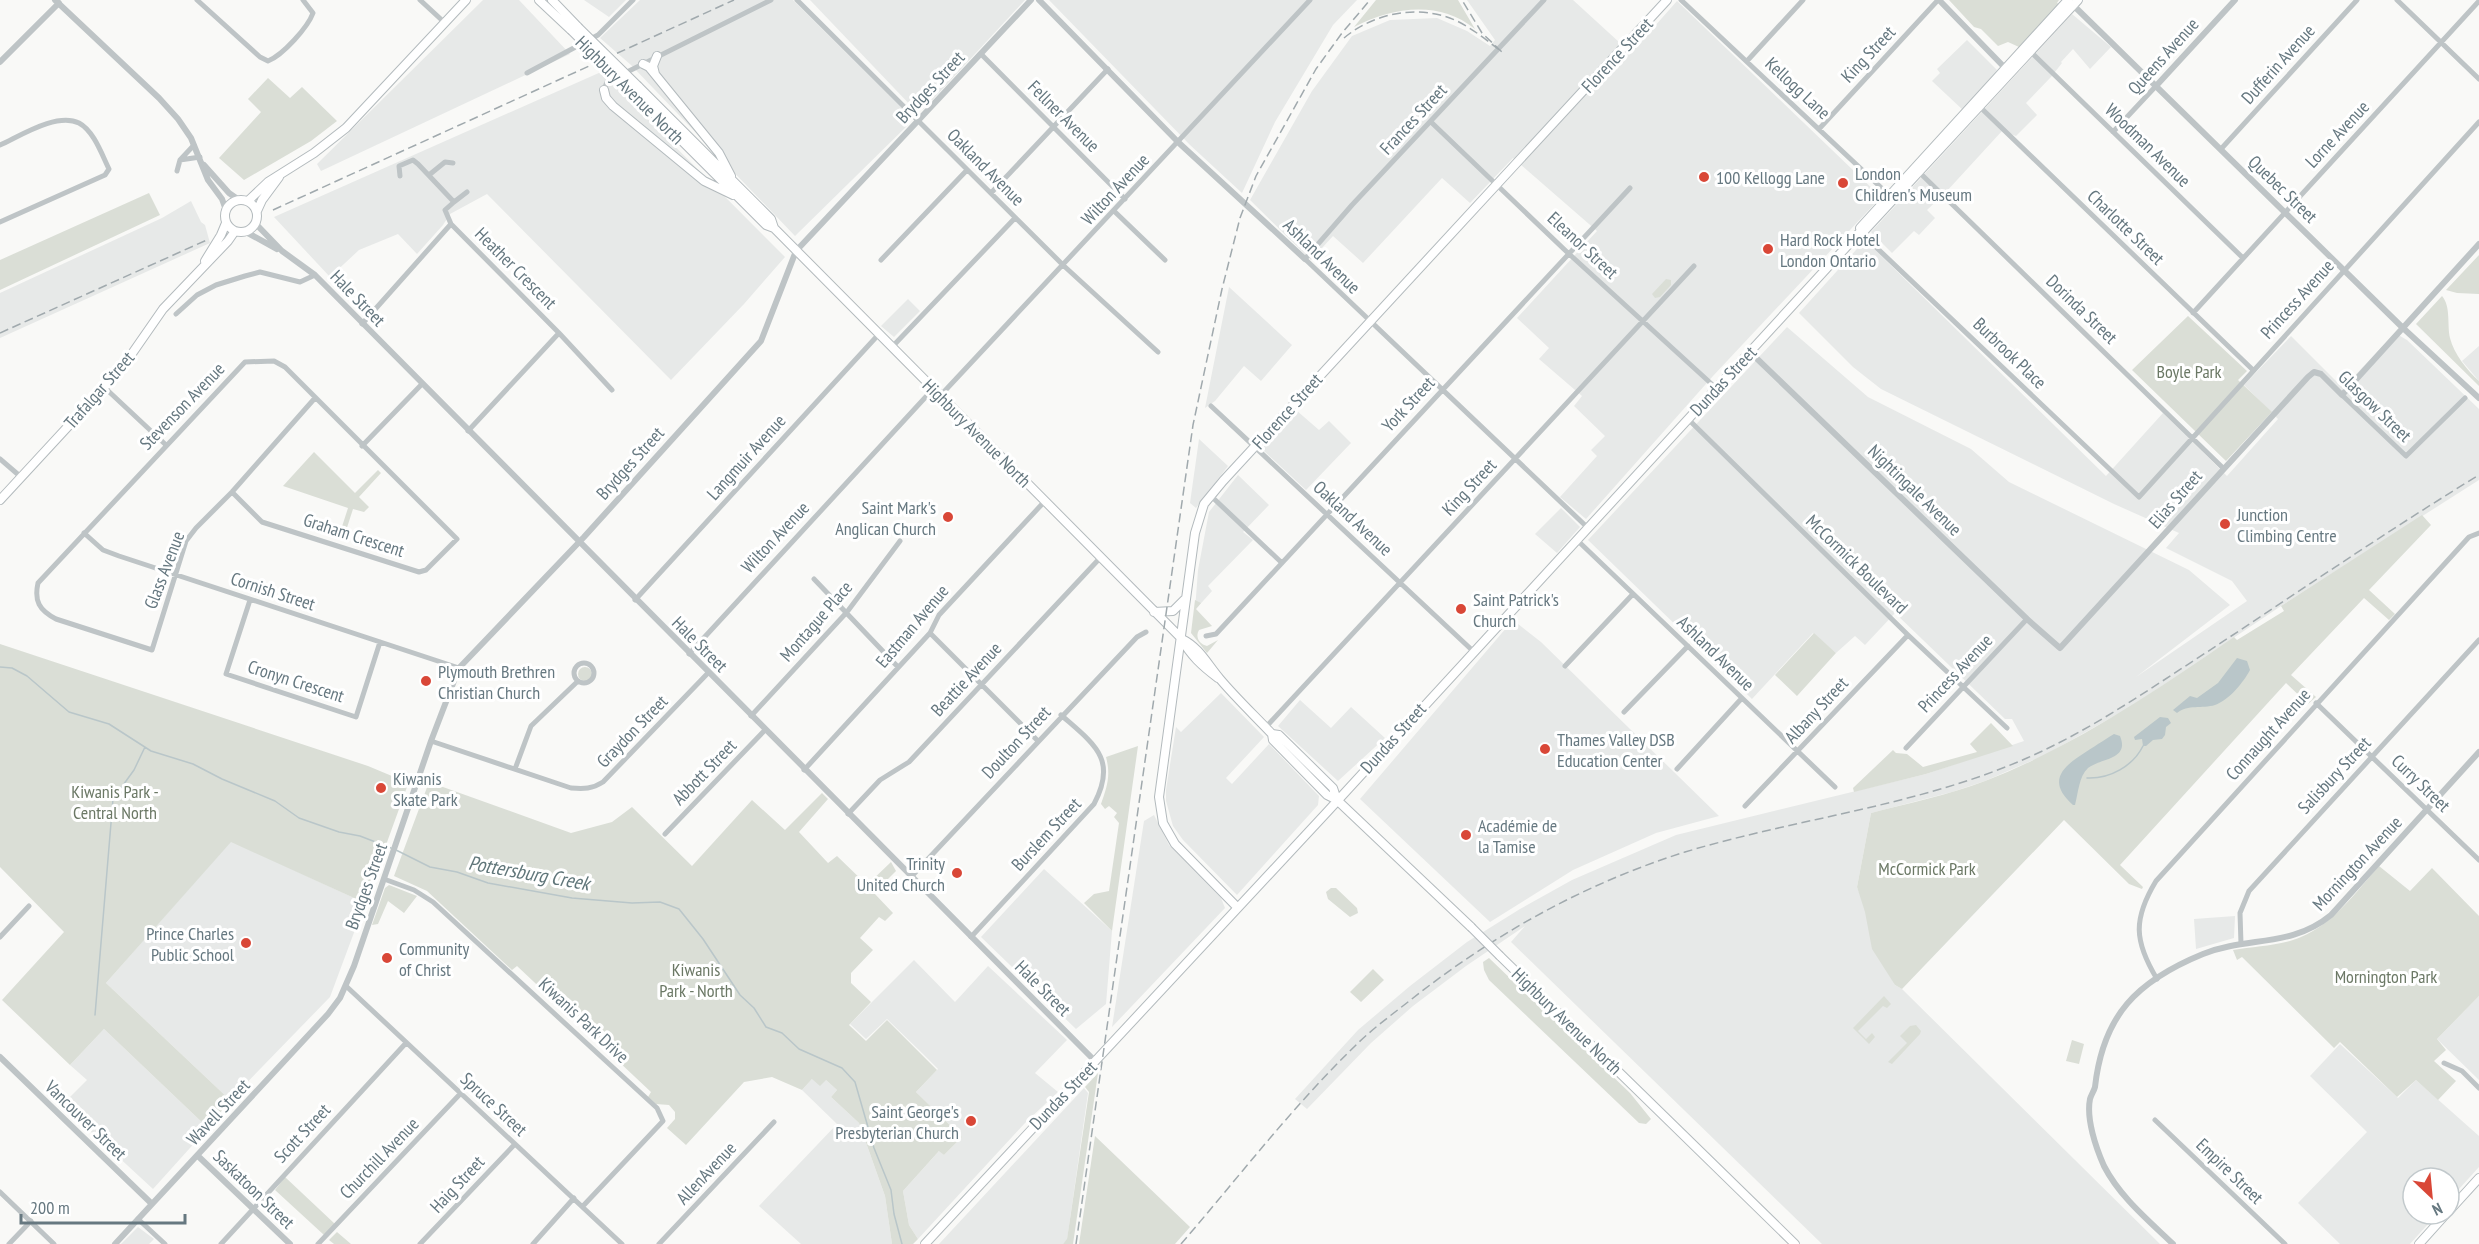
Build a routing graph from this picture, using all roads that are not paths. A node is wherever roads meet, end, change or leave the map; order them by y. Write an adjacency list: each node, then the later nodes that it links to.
1 (197, 0): 2 (street)
2 (303, 0)
3 (420, 0): 24 (street)
4 (466, 0): 24 (main road)
5 (539, 0): 25 (main road, Highbury Avenue North)
6 (552, 0): 25 (main road, Highbury Avenue North)
7 (633, 0): 36 (street)
8 (771, 0): 30 (street)
9 (797, 0): 43 (street, Oakland Avenue)
10 (1031, 0): 28 (street, Brydges Street)
11 (1039, 0): 34 (street, Ashland Avenue)
12 (1310, 0): 49 (street, Wilton Avenue)
13 (1544, 0): 44 (street, Frances Street)
14 (1667, 0): 64 (main road, Florence Street)
15 (1681, 0): 32 (street, Kellogg Lane)
16 (1803, 0): 32 (street)
17 (1939, 0): 35 (street); 47 (street, King Street)
18 (2235, 0): 39 (street, Queens Avenue)
19 (2357, 0): 52 (street, Dufferin Avenue)
20 (2397, 0): 26 (street)
21 (2072, 1): 35 (main road, Dundas Street); 39 (street, Quebec Street)
22 (2479, 1): 26 (street, Lorne Avenue)
23 (57, 2): 31 (street); 51 (street)
24 (444, 23): 60 (main road)
25 (574, 29): 40 (main road, Highbury Avenue North, bridge)
26 (2441, 43): 38 (street); 77 (street, Lorne Avenue)
27 (0, 51): 31 (street)
28 (981, 54): 43 (street, Brydges Street); 46 (street, Fellner Avenue)
29 (2032, 54): 48 (street, Woodman Avenue)
30 (657, 56): 33 (street); 37 (main road)
31 (3, 59)
32 (1747, 61): 47 (street, Kellogg Lane)
33 (643, 64): 37 (main road); 41 (street)
34 (1108, 69): 46 (street); 49 (street, Ashland Avenue)
35 (2007, 70): 42 (main road, Dundas Street); 53 (main road, Dundas Street)
36 (527, 73)
37 (655, 75): 63 (main road)
38 (2479, 79)
39 (2157, 86): 48 (street, Queens Avenue); 52 (street, Quebec Street)
40 (634, 88): 63 (main road, Highbury Avenue North); 69 (main road, Highbury Avenue North)
41 (603, 90): 69 (main road)
42 (1979, 106): 59 (main road, Dundas Street); 100 (street, Charlotte Street)
43 (919, 121): 57 (street, Oakland Avenue); 88 (street, Brydges Street)
44 (1431, 122): 64 (street, Eleanor Street); 92 (street, Frances Street)
45 (2479, 122): 97 (street, Princess Avenue)
46 (1052, 127): 67 (street); 70 (street, Fellner Avenue)
47 (1820, 129): 68 (street, Kellogg Lane)
48 (2114, 132): 91 (street, Woodman Avenue)
49 (1179, 142): 70 (street, Wilton Avenue); 92 (street, Ashland Avenue)
50 (0, 145): 79 (street)
51 (194, 145): 54 (street); 55 (street)
52 (2221, 149): 77 (street, Quebec Street)
53 (1926, 154): 59 (main road); 68 (main road, Dundas Street)
54 (180, 160): 55 (street); 58 (street)
55 (201, 160): 71 (street); 74 (street)
56 (453, 163): 62 (street)
57 (967, 170): 67 (street, Oakland Avenue); 93 (street)
58 (177, 171)
59 (1919, 172): 68 (main road, Dundas Street); 126 (street, Dorinda Street)
60 (282, 173): 72 (main road); 75 (main road)
61 (400, 176): 62 (street)
62 (429, 176): 73 (street)
63 (735, 182): 83 (main road, Highbury Avenue North)
64 (1497, 185): 90 (street, Eleanor Street); 102 (main road, Florence Street)
65 (1630, 188): 90 (street, York Street)
66 (467, 192): 73 (street)
67 (991, 193): 78 (street, Oakland Avenue)
68 (1891, 197): 86 (main road, Dundas Street)
69 (739, 198): 83 (main road, Highbury Avenue North)
70 (1125, 199): 76 (street, Wilton Avenue)
71 (239, 200): 72 (main road); 74 (main road)
72 (248, 201): 75 (main road)
73 (454, 202): 82 (street)
74 (225, 210): 80 (main road)
75 (257, 211): 81 (main road)
76 (1114, 211): 94 (street); 95 (street, Wilton Avenue)
77 (2286, 212): 91 (street, Lorne Avenue); 97 (street, Quebec Street)
78 (1015, 218): 95 (street, Oakland Avenue); 108 (street)
79 (0, 222)
80 (226, 223): 84 (main road); 99 (main road, Trafalgar Street)
81 (256, 224): 85 (main road); 89 (street, Hale Street)
82 (451, 224): 104 (street, Heather Crescent); 106 (street, Heather Crescent)
83 (774, 228): 88 (main road, Highbury Avenue North)
84 (235, 231): 85 (main road); 99 (main road, Trafalgar Street)
85 (246, 232): 89 (street, Hale Street)
86 (1860, 232): 110 (main road, Dundas Street); 136 (street, Burbrook Place)
87 (2479, 244): 105 (street)
88 (796, 250): 107 (main road, Highbury Avenue North); 146 (street, Brydges Street)
89 (282, 251): 98 (street, Hale Street)
90 (1568, 253): 103 (street, Eleanor Street); 116 (street, York Street)
91 (2243, 258): 100 (street, Lorne Avenue)
92 (1305, 259): 102 (street, Ashland Avenue)
93 (881, 260)
94 (1165, 260)
95 (1064, 266): 109 (street, Oakland Avenue); 118 (street, Wilton Avenue)
96 (1694, 266): 103 (street, King Street)
97 (2344, 269): 105 (street, Quebec Street); 111 (street, Princess Avenue)
98 (315, 275): 101 (street); 104 (street, Hale Street)
99 (194, 277): 114 (main road, Trafalgar Street)
100 (2193, 313): 111 (street, Charlotte Street)
101 (176, 314)
102 (1369, 321): 116 (street, Ashland Avenue); 129 (main road, Florence Street)
103 (1643, 321): 115 (street, Eleanor Street); 131 (street, King Street)
104 (362, 324): 113 (street, Hale Street)
105 (2403, 328): 119 (street); 122 (street, Quebec Street)
106 (559, 333): 117 (street); 125 (street, Heather Crescent)
107 (879, 334): 108 (main road, Highbury Avenue North); 155 (street, Langmuir Avenue)
108 (892, 347): 118 (main road, Highbury Avenue North)
109 (1158, 352)
110 (1750, 352): 115 (main road, Dundas Street); 159 (street, Nightingale Avenue)
111 (2253, 370): 126 (street, Princess Avenue)
112 (2314, 372): 119 (street, Glasgow Street); 132 (street, Elias Street)
113 (422, 384): 125 (street, Hale Street); 128 (street)
114 (104, 387): 127 (street, Stevenson Avenue); 133 (main road, Trafalgar Street)
115 (1716, 388): 124 (main road, Dundas Street)
116 (1442, 389): 131 (street, Ashland Avenue); 139 (street, York Street)
117 (612, 390)
118 (937, 393): 138 (main road, Highbury Avenue North); 170 (street, Wilton Avenue)
119 (2342, 395): 121 (street, Glasgow Street)
120 (315, 398): 127 (street, Stevenson Avenue); 128 (street, Stevenson Avenue); 134 (street, Glass Avenue)
121 (2465, 398)
122 (2479, 398)
123 (1211, 406): 129 (street, Oakland Avenue)
124 (1688, 419): 140 (main road, Dundas Street); 162 (street, McCormick Boulevard)
125 (468, 431): 146 (street, Hale Street)
126 (2192, 438): 132 (street, Dorinda Street); 136 (street, Princess Avenue)
127 (166, 445): 143 (street, Stevenson Avenue)
128 (362, 446): 141 (street, Stevenson Avenue)
129 (1255, 447): 135 (main road, Florence Street); 139 (street, Oakland Avenue)
130 (0, 459): 133 (street)
131 (1515, 460): 140 (street, Ashland Avenue); 152 (street, King Street)
132 (2223, 468): 168 (street, Elias Street)
133 (21, 477): 137 (main road, Trafalgar Street)
134 (232, 492): 141 (street, Graham Crescent); 149 (street, Glass Avenue)
135 (1211, 496): 148 (street); 156 (main road, Florence Street)
136 (2139, 497)
137 (0, 500)
138 (1044, 502): 147 (main road, Highbury Avenue North); 161 (street, Eastman Avenue)
139 (1327, 514): 148 (street, York Street); 152 (street, Oakland Avenue)
140 (1588, 528): 144 (main road, Dundas Street)
141 (449, 531)
142 (2478, 532): 179 (street, Connaught Avenue)
143 (84, 533): 149 (street, Cornish Street); 151 (street, Stevenson Avenue)
144 (1577, 540): 153 (street, Ashland Avenue); 169 (main road, Dundas Street)
145 (900, 541): 157 (street, Montague Place)
146 (578, 543): 155 (street, Hale Street); 173 (street, Brydges Street)
147 (1100, 558): 158 (main road, Highbury Avenue North); 176 (street, Beattie Avenue)
148 (1282, 562): 163 (street, York Street)
149 (175, 574): 151 (street, Glass Avenue); 154 (street, Cornish Street)
150 (814, 579): 157 (street)
151 (38, 583)
152 (1401, 583): 169 (street, Oakland Avenue); 183 (street, King Street)
153 (1633, 594): 167 (street, Ashland Avenue); 171 (street)
154 (250, 600): 166 (street, Cornish Street); 166 (street, Cronyn Crescent)
155 (635, 600): 170 (street, Hale Street)
156 (1185, 600): 158 (main road); 164 (main road, Florence Street)
157 (847, 612): 172 (street); 182 (street, Montague Place)
158 (1154, 612): 164 (main road, Highbury Avenue North)
159 (2027, 619): 168 (street, Nightingale Avenue); 177 (street, Princess Avenue)
160 (1146, 632): 181 (street, Doulton Street)
161 (930, 633): 172 (street, Eastman Avenue); 176 (street)
162 (1908, 635): 177 (street, McCormick Boulevard); 189 (street, Albany Street)
163 (1206, 636)
164 (1180, 638): 183 (main road, Highbury Avenue North); 205 (main road, Florence Street)
165 (2479, 640): 191 (street, Salisbury Street)
166 (380, 642): 173 (street, Cornish Street)
167 (1688, 646): 178 (street, Ashland Avenue); 180 (street)
168 (2060, 648)
169 (1473, 651): 196 (main road, Dundas Street)
170 (689, 654): 174 (street, Hale Street)
171 (1565, 666)
172 (898, 667): 194 (street, Eastman Avenue)
173 (459, 668): 187 (street, Brydges Street)
174 (708, 673): 182 (street, Hale Street); 192 (street, Graydon Street)
175 (578, 681): 192 (street)
176 (981, 684): 186 (street); 199 (street, Beattie Avenue)
177 (1962, 687): 184 (street, McCormick Boulevard); 188 (street, Princess Avenue)
178 (1742, 698): 189 (street, Ashland Avenue); 193 (street)
179 (2316, 703): 191 (street, Curry Street); 210 (street, Connaught Avenue)
180 (1624, 712)
181 (1061, 715): 186 (street, Doulton Street); 208 (street, Burslem Street)
182 (750, 716): 185 (street, Hale Street)
183 (1266, 727): 196 (main road, Highbury Avenue North)
184 (2007, 728)
185 (765, 730): 194 (street, Hale Street); 200 (street, Abbott Street)
186 (1037, 740): 202 (street, Doulton Street)
187 (431, 741): 192 (street, Graydon Street); 203 (street, Brydges Street)
188 (1906, 748)
189 (1798, 752): 195 (street, Ashland Avenue); 197 (street, Albany Street)
190 (2479, 752): 198 (street, Mornington Avenue)
191 (2372, 756): 198 (street, Curry Street); 209 (street, Salisbury Street)
192 (515, 769)
193 (1677, 769)
194 (804, 770): 199 (street, Hale Street)
195 (1835, 787)
196 (1337, 801): 205 (main road, Dundas Street); 246 (main road, Highbury Avenue North, bridge)
197 (1745, 806)
198 (2427, 810): 201 (street, Curry Street); 209 (street, Mornington Avenue)
199 (849, 814): 202 (street, Hale Street)
200 (665, 834)
201 (2479, 860)
202 (911, 877): 208 (street, Hale Street)
203 (384, 879): 211 (street, Brydges Street); 228 (street, Kiwanis Park Drive)
204 (29, 906): 206 (street)
205 (1237, 908): 215 (main road, Dundas Street)
206 (2, 930): 207 (street)
207 (0, 937)
208 (971, 937): 215 (street, Hale Street)
209 (2241, 944): 210 (street, Mornington Avenue)
210 (2157, 979): 247 (street, Mornington Avenue)
211 (345, 986): 212 (street, Brydges Street); 213 (street, Spruce Street)
212 (340, 998): 222 (street, Wavell Street)
213 (406, 1043): 218 (street, Spruce Street); 229 (street, Scott Street)
214 (0, 1057): 227 (street, Vancouver Street)
215 (1095, 1061): 245 (main road, Dundas Street)
216 (2444, 1063): 217 (street)
217 (2479, 1088)
218 (461, 1093): 221 (street, Spruce Street); 240 (street, Churchill Avenue)
219 (2155, 1120): 248 (street, Empire Street)
220 (774, 1122): 244 (street, AllenAvenue)
221 (515, 1144): 225 (street, Spruce Street); 241 (street, Haig Street)
222 (198, 1156): 227 (street, Wavell Street); 229 (street, Saskatoon Street)
223 (2479, 1178): 226 (main road)
224 (0, 1192): 231 (street)
225 (574, 1198): 228 (street, Spruce Street); 242 (street)
226 (2461, 1198)
227 (152, 1204): 230 (street, Wavell Street)
228 (583, 1206): 243 (street, Spruce Street)
229 (253, 1209): 238 (street, Scott Street); 239 (street, Saskatoon Street)
230 (138, 1219): 236 (street, Wavell Street); 237 (street)
231 (30, 1221): 234 (street); 235 (street)
232 (2436, 1226): 233 (main road)
233 (2422, 1243)
234 (9, 1244)
235 (54, 1244)
236 (115, 1244)
237 (165, 1244)
238 (221, 1244)
239 (290, 1244)
240 (318, 1244)
241 (420, 1244)
242 (533, 1244)
243 (622, 1244)
244 (659, 1244)
245 (925, 1244)
246 (1794, 1244)
247 (2173, 1244)
248 (2285, 1244)

